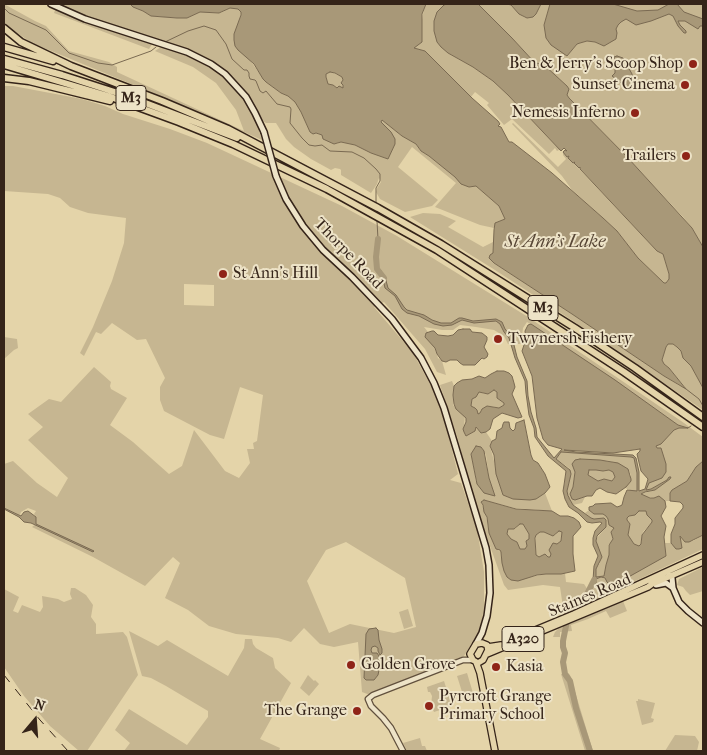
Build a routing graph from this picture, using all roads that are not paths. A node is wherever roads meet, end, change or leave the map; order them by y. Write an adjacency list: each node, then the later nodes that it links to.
1 (51, 4): 24 (main road, Thorpe Road, bridge)
2 (4, 28): 6 (highway)
3 (4, 47): 6 (highway)
4 (4, 59): 9 (highway, M3)
5 (4, 65): 8 (highway, M3)
6 (71, 66): 9 (highway)
7 (4, 78): 8 (highway)
8 (131, 105): 10 (highway, M3)
9 (256, 145): 10 (highway, M3)
10 (376, 211): 11 (highway, M3); 12 (highway, M3)
11 (703, 416)
12 (703, 427)
13 (703, 555): 16 (main road, Staines Road / A320)
14 (703, 562): 15 (main road, Staines Road / A320)
15 (688, 569): 16 (main road, Staines Road / A320); 17 (main road)
16 (667, 575): 17 (main road); 18 (main road, Staines Road / A320); 19 (main road, Staines Road / A320)
17 (673, 585): 18 (main road); 21 (main road)
18 (648, 587): 19 (main road, Staines Road / A320)
19 (575, 616): 20 (main road, Staines Road / A320)
20 (559, 622): 22 (main road, Staines Road / A320); 23 (main road, Staines Road / A320)
21 (703, 623)
22 (551, 628): 23 (main road); 26 (main road, Staines Road / A320)
23 (537, 629): 26 (main road, Staines Road / A320)
24 (482, 633): 25 (main road, Thorpe Road); 26 (main road, Thorpe Road)
25 (476, 644): 26 (main road); 27 (main road)
26 (487, 648): 29 (main road)
27 (470, 654): 28 (street); 30 (main road)
28 (464, 660): 30 (street); 32 (street)
29 (483, 660): 30 (main road); 31 (main road, A320)
30 (474, 661): 31 (main road, A320)
31 (480, 673): 33 (main road, A320)
32 (403, 751)
33 (495, 751)

